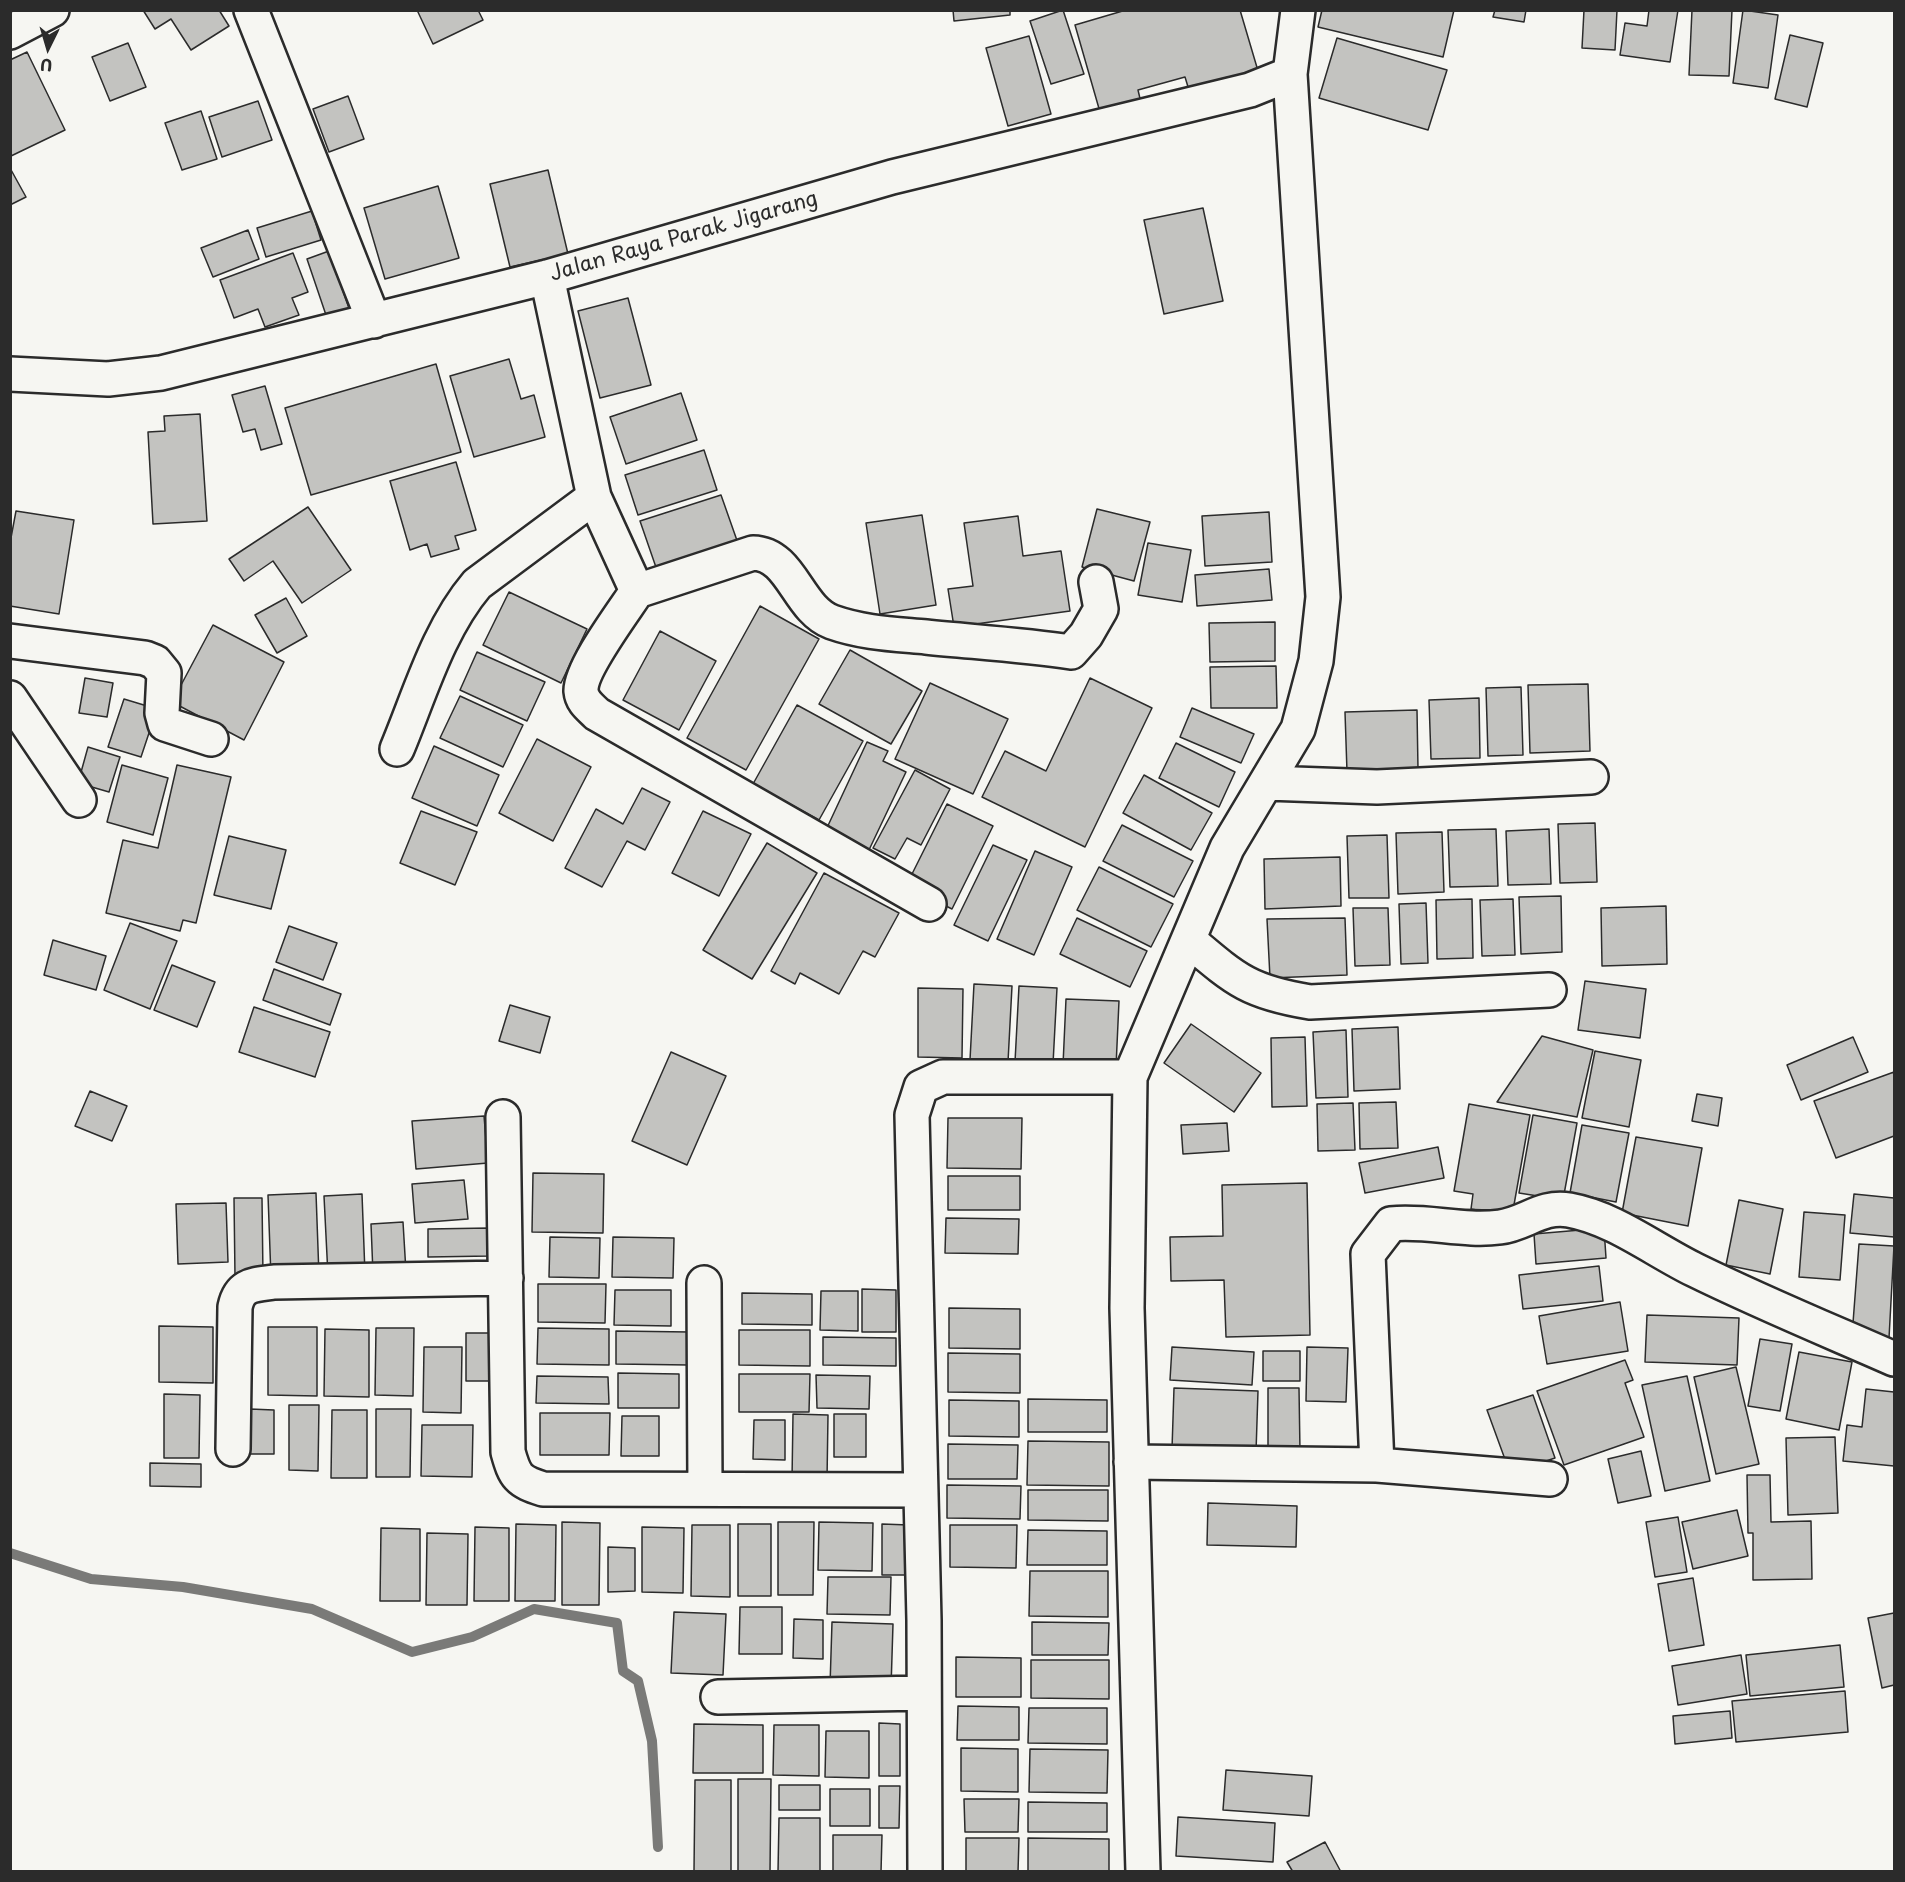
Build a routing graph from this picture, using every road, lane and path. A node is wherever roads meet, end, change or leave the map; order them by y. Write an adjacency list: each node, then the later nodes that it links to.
1 (52, 10): 4 (street)
2 (251, 10): 7 (street)
3 (1298, 10): 5 (street)
4 (10, 32)
5 (1290, 74): 6 (street, Jalan Raya Parak Jigarang); 17 (street)
6 (547, 277): 7 (street, Jalan Raya Parak Jigarang); 9 (street)
7 (374, 321): 8 (street, Jalan Raya Parak Jigarang)
8 (10, 375)
9 (594, 497): 11 (street); 15 (street)
10 (1096, 582): 11 (street)
11 (637, 591): 19 (street)
12 (10, 641): 14 (street)
13 (10, 698): 18 (street)
14 (211, 739)
15 (397, 749)
16 (1591, 777): 17 (street)
17 (1267, 783): 20 (street)
18 (79, 800)
19 (929, 904)
20 (1190, 940): 21 (street); 22 (street)
21 (1549, 990)
22 (1131, 1077): 28 (street); 32 (street)
23 (502, 1117): 24 (street)
24 (506, 1278): 27 (street); 31 (street)
25 (704, 1283): 31 (street)
26 (1894, 1359): 29 (street)
27 (233, 1449)
28 (1131, 1462): 29 (street); 36 (street)
29 (1377, 1465): 30 (street)
30 (1550, 1479)
31 (705, 1489): 32 (street)
32 (920, 1490): 33 (street)
33 (923, 1694): 34 (street); 35 (street)
34 (718, 1697)
35 (925, 1872)
36 (1143, 1872)

